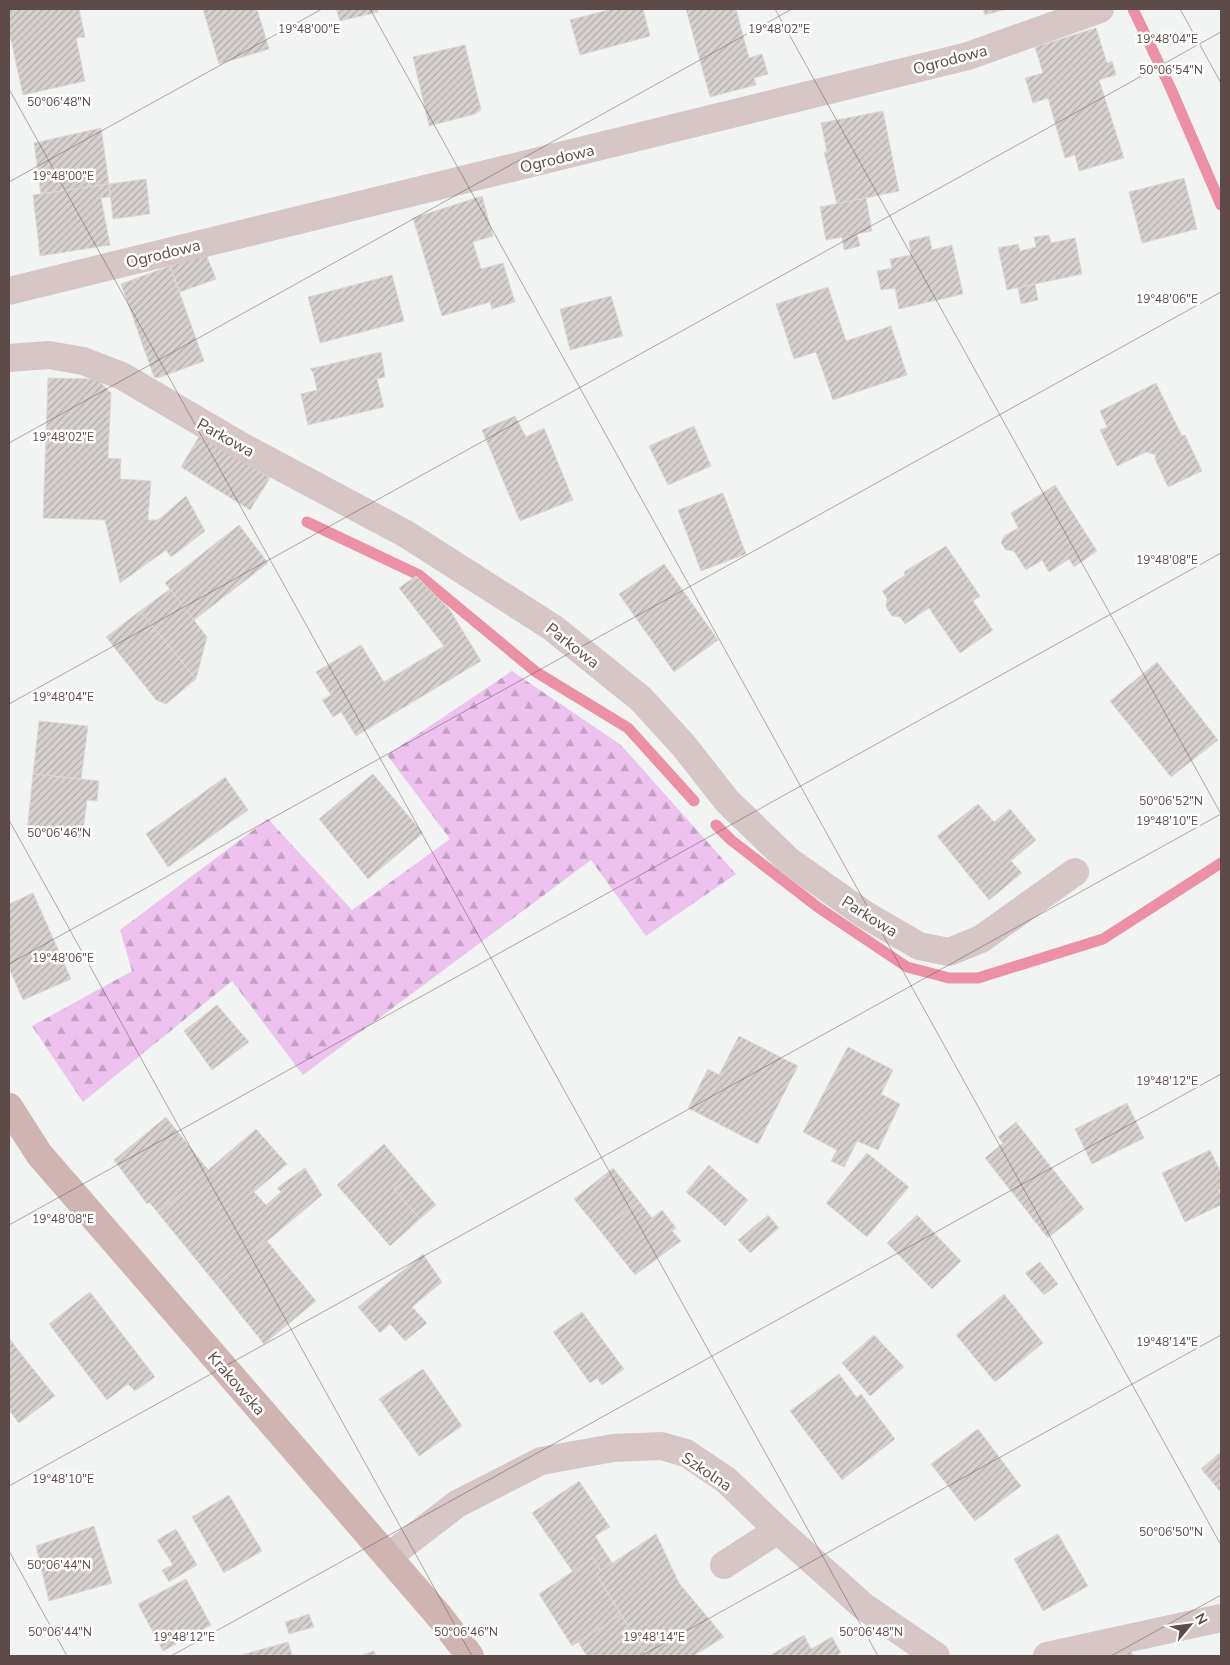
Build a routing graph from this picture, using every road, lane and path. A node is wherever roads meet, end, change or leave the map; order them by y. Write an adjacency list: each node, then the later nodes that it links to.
1 (1100, 9): 2 (street, Ogrodowa)
2 (9, 291)
3 (9, 358): 4 (street, Parkowa)
4 (1075, 872)
5 (9, 1107): 7 (main road, Krakowska)
6 (778, 1530): 7 (street, Szkolna); 8 (street); 11 (street, Szkolna)
7 (388, 1557): 10 (main road, Krakowska)
8 (724, 1565)
9 (1221, 1618): 12 (street)
10 (470, 1656)
11 (936, 1656)
12 (1047, 1656)

